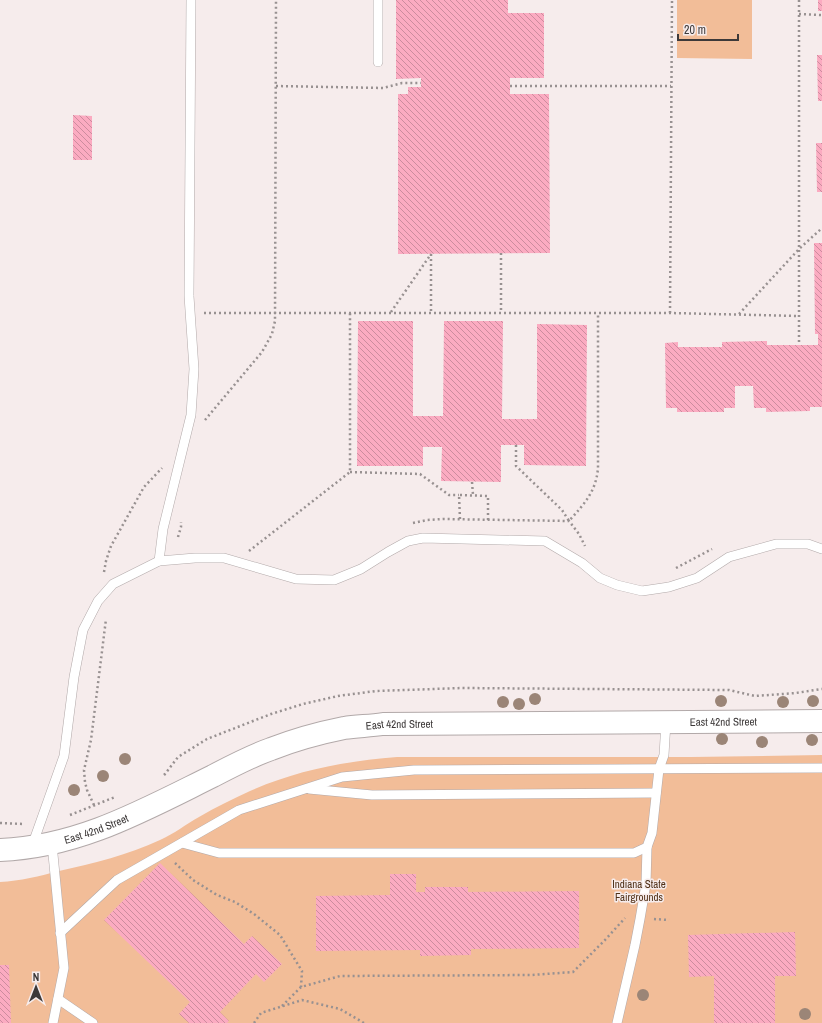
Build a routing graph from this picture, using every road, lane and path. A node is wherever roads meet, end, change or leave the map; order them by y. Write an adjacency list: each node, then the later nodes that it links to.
1 (191, 0): 21 (lane)
2 (378, 0): 7 (lane)
3 (672, 0): 11 (path)
4 (799, 0): 5 (path)
5 (799, 14): 6 (path); 13 (path)
6 (821, 15)
7 (378, 62)
8 (421, 83): 9 (path)
9 (276, 86)
10 (510, 86): 11 (path)
11 (671, 86): 20 (path)
12 (821, 229): 13 (path)
13 (799, 249): 22 (path); 23 (path)
14 (501, 253): 18 (path)
15 (350, 313): 16 (path); 21 (path); 27 (path)
16 (390, 313): 17 (path); 17 (path)
17 (431, 313): 18 (path)
18 (501, 313): 19 (path)
19 (598, 313): 20 (path); 25 (path)
20 (670, 313): 22 (path)
21 (190, 314): 26 (lane)
22 (739, 314): 23 (path)
23 (799, 316): 24 (path)
24 (799, 345)
25 (516, 445)
26 (184, 446): 34 (lane); 36 (path)
27 (350, 472): 29 (path); 35 (path)
28 (472, 482): 30 (path)
29 (459, 495): 30 (path); 31 (path)
30 (473, 495): 32 (path)
31 (460, 519)
32 (488, 520)
33 (822, 549): 35 (lane)
34 (159, 561): 35 (lane); 44 (lane)
35 (236, 561)
36 (104, 574)
37 (822, 721): 38 (street, East 42nd Street)
38 (666, 722): 40 (lane); 44 (street, East 42nd Street)
39 (822, 768): 40 (lane)
40 (659, 769): 41 (lane); 42 (lane)
41 (306, 789): 42 (lane); 43 (lane)
42 (656, 793): 45 (lane)
43 (182, 843): 45 (lane); 50 (lane)
44 (42, 845): 46 (street, East 42nd Street); 50 (lane)
45 (647, 847): 48 (lane)
46 (0, 850)
47 (173, 862): 51 (path)
48 (640, 919): 49 (path); 51 (path); 58 (lane)
49 (669, 920)
50 (60, 933): 52 (lane)
51 (302, 987): 53 (path)
52 (58, 999): 54 (lane); 55 (lane)
53 (282, 1006): 56 (path); 57 (path)
54 (53, 1023)
55 (93, 1023)
56 (254, 1023)
57 (364, 1023)
58 (617, 1023)

